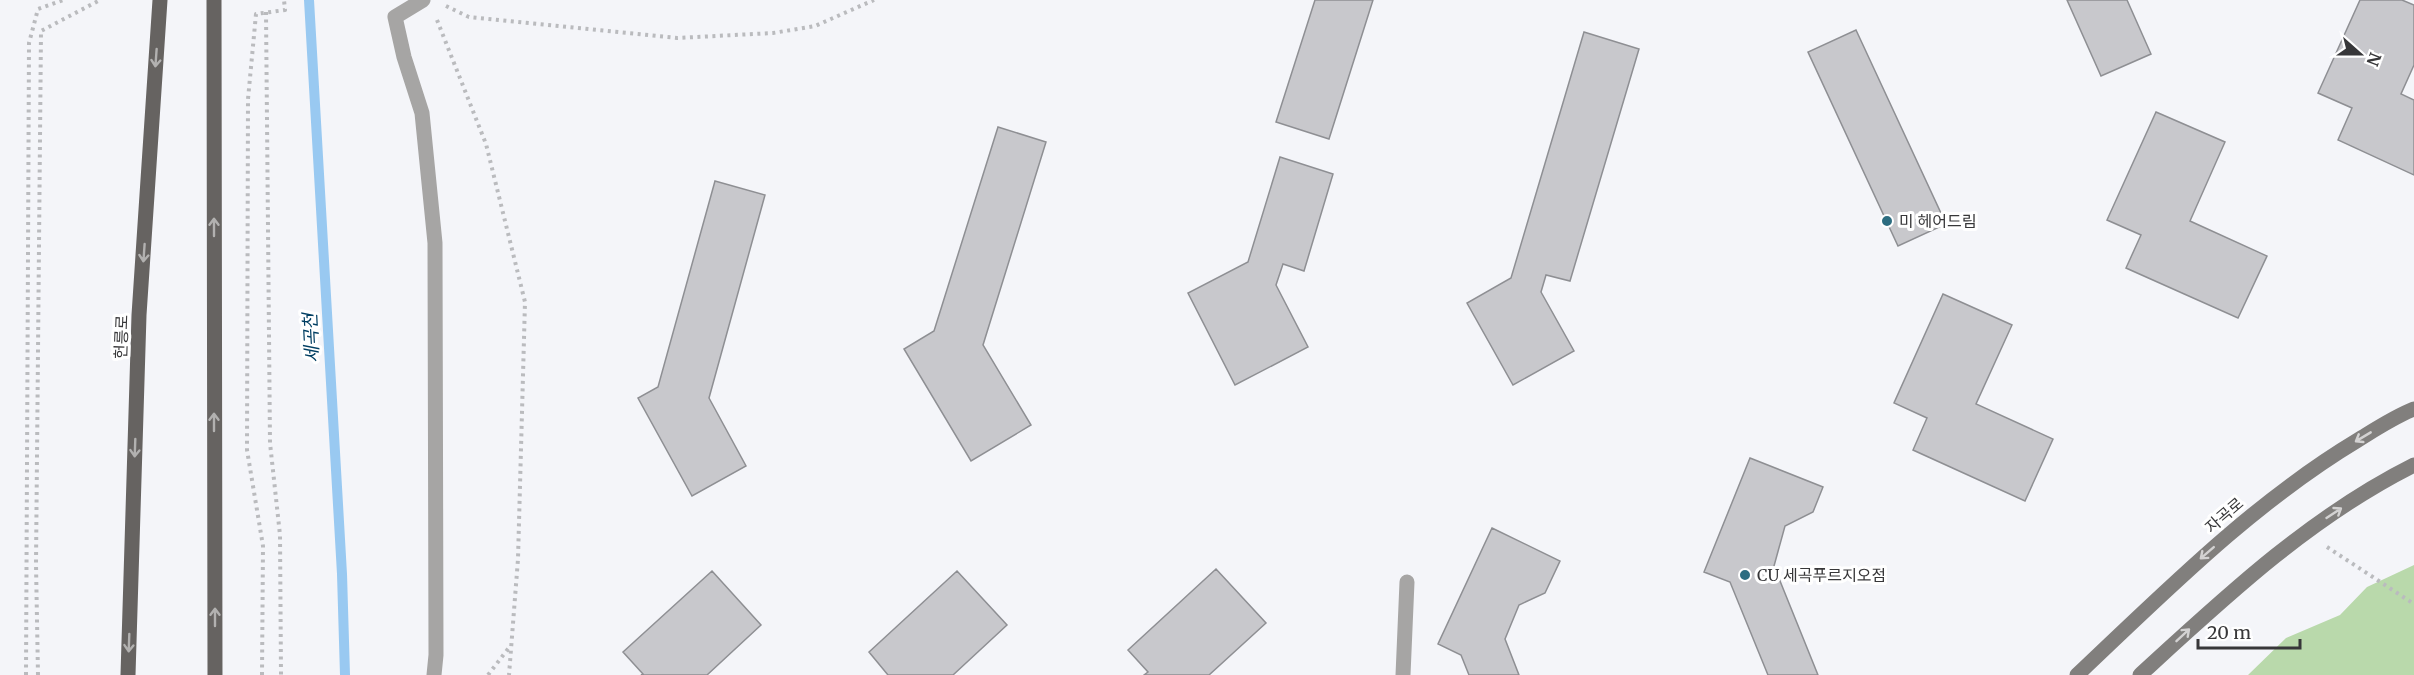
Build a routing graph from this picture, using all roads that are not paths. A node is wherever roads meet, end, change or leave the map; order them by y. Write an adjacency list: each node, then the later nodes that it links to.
1 (160, 0): 7 (main road, 헌릉로, one-way to 7)
2 (214, 0): 8 (main road, one-way to 2)
3 (428, 6): 9 (street)
4 (2414, 409): 11 (main road, 자곡로, one-way to 11)
5 (2414, 465): 12 (main road, one-way to 5)
6 (1407, 582): 10 (street)
7 (128, 675)
8 (215, 675)
9 (434, 675)
10 (1402, 675)
11 (2077, 675)
12 (2140, 675)

